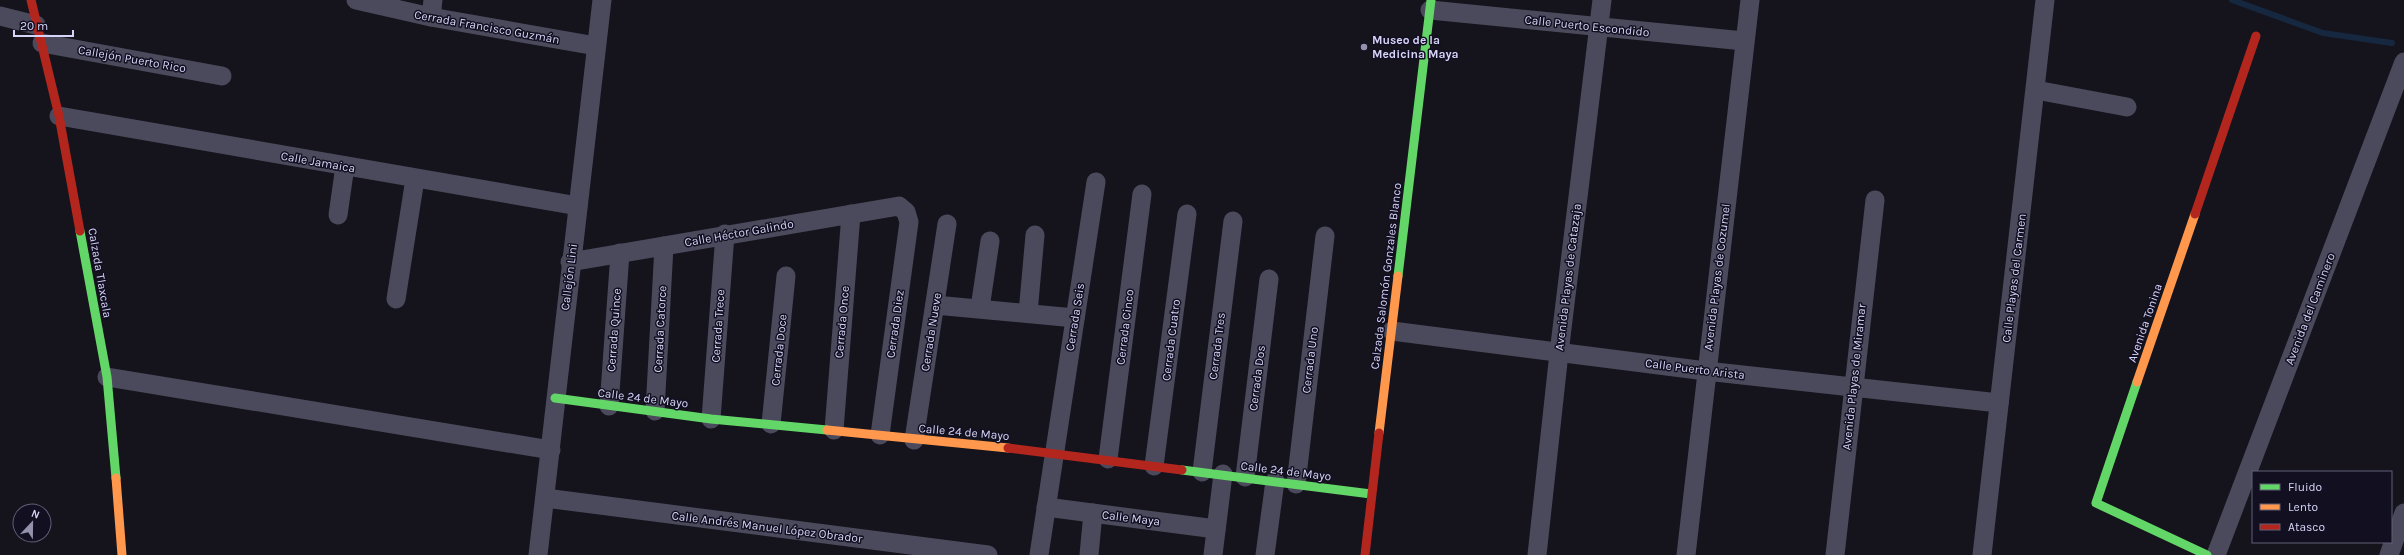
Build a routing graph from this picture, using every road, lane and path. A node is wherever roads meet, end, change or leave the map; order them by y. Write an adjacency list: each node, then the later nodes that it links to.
1 (30, 0): 10 (street, Calzada Tlaxcala)
2 (356, 0): 8 (street, Cerrada Francisco Guzmán)
3 (602, 0): 15 (street, Callejón Lini)
4 (1602, 0): 11 (street, Avenida Playas de Catazaja)
5 (1750, 0): 13 (street, Avenida Playas de Cozumel)
6 (2045, 0): 18 (street, Calle Playas del Carmen)
7 (1430, 5): 11 (street, Calle Puerto Escondido); 47 (street, Calzada Salomón Gonzales Blanco)
8 (432, 9): 15 (street, Cerrada Francisco Guzmán)
9 (0, 16): 10 (street)
10 (36, 25): 14 (street, Calzada Tlaxcala)
11 (1598, 28): 13 (street, Calle Puerto Escondido); 48 (street, Avenida Playas de Catazaja)
12 (2256, 36): 88 (street, Avenida Tonina)
13 (1744, 41): 49 (street, Avenida Playas de Cozumel)
14 (42, 43): 17 (street, Callejón Puerto Rico); 20 (street, Calzada Tlaxcala)
15 (596, 46): 26 (street, Callejón Lini)
16 (2404, 63): 89 (street, Avenida del Caminero)
17 (222, 76)
18 (2036, 90): 19 (street); 53 (street, Calle Playas del Carmen)
19 (2127, 107)
20 (59, 116): 21 (street, Calle Jamaica); 50 (street, Calzada Tlaxcala)
21 (344, 166): 22 (street, Calle Jamaica); 30 (street)
22 (415, 179): 26 (street, Calle Jamaica); 42 (street)
23 (1096, 182): 46 (street, Cerrada Seis)
24 (1142, 194): 63 (street, Cerrada Cinco)
25 (1875, 200): 51 (street, Avenida Playas de Miramar)
26 (578, 206): 39 (street, Callejón Lini)
27 (906, 212): 28 (street, Calle Héctor Galindo); 59 (street, Cerrada Diez)
28 (851, 214): 33 (street, Calle Héctor Galindo); 58 (street, Cerrada Once)
29 (1187, 214): 64 (street, Cerrada Cuatro)
30 (338, 215)
31 (1233, 221): 65 (street, Cerrada Tres)
32 (947, 224): 43 (street, Cerrada Nueve)
33 (726, 234): 37 (street, Calle Héctor Galindo); 56 (street, Cerrada Trece)
34 (1036, 235): 45 (street)
35 (1325, 236): 69 (street, Cerrada Uno)
36 (990, 242): 44 (street)
37 (664, 246): 38 (street, Calle Héctor Galindo); 55 (street, Cerrada Catorce)
38 (620, 253): 39 (street, Calle Héctor Galindo); 54 (street, Cerrada Quince)
39 (570, 262): 52 (street, Callejón Lini)
40 (786, 276): 57 (street, Cerrada Doce)
41 (1269, 279): 67 (street, Cerrada Dos)
42 (396, 299)
43 (935, 304): 44 (street); 60 (street, Cerrada Nueve)
44 (980, 308): 45 (street)
45 (1028, 314): 46 (street)
46 (1075, 318): 62 (street, Cerrada Seis)
47 (1392, 331): 48 (street, Calle Puerto Arista); 70 (street, Calzada Salomón Gonzales Blanco)
48 (1559, 353): 49 (street, Calle Puerto Arista); 84 (street, Avenida Playas de Catazaja)
49 (1706, 371): 51 (street, Calle Puerto Arista); 85 (street, Avenida Playas de Cozumel)
50 (107, 377): 61 (street); 76 (street, Calzada Tlaxcala)
51 (1853, 387): 53 (street, Calle Puerto Arista); 86 (street, Avenida Playas de Miramar)
52 (555, 398): 54 (street, Calle 24 de Mayo); 61 (street, Callejón Lini)
53 (1999, 403): 87 (street, Calle Playas del Carmen)
54 (609, 406): 55 (street, Calle 24 de Mayo)
55 (655, 411): 56 (street, Calle 24 de Mayo)
56 (712, 419): 57 (street, Calle 24 de Mayo)
57 (771, 424): 58 (street, Calle 24 de Mayo)
58 (834, 430): 59 (street, Calle 24 de Mayo)
59 (880, 435): 60 (street, Calle 24 de Mayo)
60 (914, 440): 62 (street, Calle 24 de Mayo)
61 (551, 450): 71 (street, Callejón Lini)
62 (1054, 453): 63 (street, Calle 24 de Mayo); 72 (street, Cerrada Seis)
63 (1108, 459): 64 (street, Calle 24 de Mayo)
64 (1154, 466): 65 (street, Calle 24 de Mayo)
65 (1202, 472): 66 (street, Calle 24 de Mayo)
66 (1223, 474): 67 (street, Calle 24 de Mayo); 75 (street)
67 (1245, 477): 68 (street, Calle 24 de Mayo)
68 (1275, 482): 69 (street, Calle 24 de Mayo); 82 (street)
69 (1296, 484): 70 (street, Calle 24 de Mayo)
70 (1371, 494): 83 (street, Calzada Salomón Gonzales Blanco)
71 (545, 498): 77 (street, Callejón Lini); 78 (street, Calle Andrés Manuel López Obrador)
72 (1046, 507): 73 (street, Calle Maya); 79 (street, Cerrada Seis)
73 (1093, 513): 75 (street, Calle Maya); 80 (street)
74 (2404, 513): 90 (street)
75 (1216, 529): 81 (street)
76 (122, 555)
77 (538, 555)
78 (988, 555)
79 (1039, 555)
80 (1089, 555)
81 (1213, 555)
82 (1265, 555)
83 (1365, 555)
84 (1537, 555)
85 (1686, 555)
86 (1835, 555)
87 (1982, 555)
88 (2207, 555)
89 (2216, 555)
90 (2390, 555)

